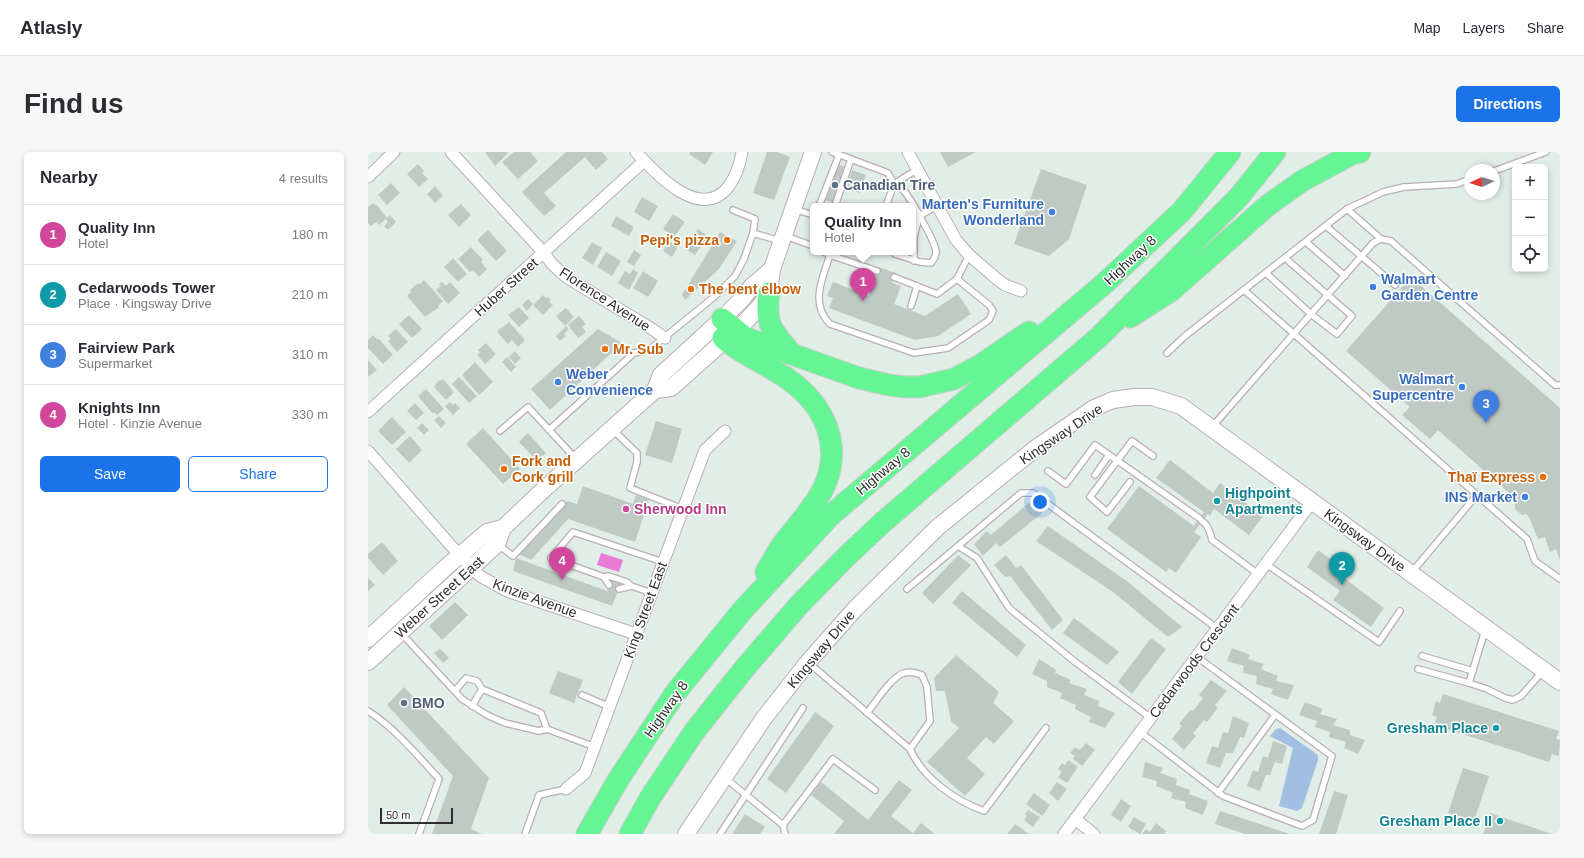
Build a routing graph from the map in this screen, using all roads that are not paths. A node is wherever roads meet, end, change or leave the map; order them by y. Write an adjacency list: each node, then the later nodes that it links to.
1 (394, 152): 17 (street)
2 (451, 152): 38 (street, Florence Avenue)
3 (636, 152): 14 (street)
4 (742, 152): 14 (street)
5 (813, 152): 25 (street)
6 (832, 152): 12 (lane)
7 (908, 152): 15 (street)
8 (1230, 152): 60 (highway, Highway 8)
9 (1275, 152): 64 (highway)
10 (1360, 152): 64 (highway)
11 (1546, 152): 16 (lane)
12 (839, 155): 13 (lane); 20 (lane)
13 (851, 159): 19 (lane); 21 (lane)
14 (644, 161): 38 (street, Huber Street)
15 (918, 169): 19 (lane); 24 (street)
16 (1500, 169)
17 (368, 177)
18 (1464, 181): 26 (lane)
19 (894, 184): 22 (lane); 23 (lane)
20 (820, 203)
21 (836, 203)
22 (887, 203)
23 (911, 203)
24 (937, 206): 30 (lane); 43 (street)
25 (793, 209): 29 (lane); 34 (street)
26 (1347, 209): 32 (lane); 35 (lane)
27 (733, 210): 33 (lane)
28 (916, 212): 30 (lane)
29 (810, 214)
30 (918, 216): 31 (lane); 46 (lane)
31 (916, 226)
32 (1326, 226): 36 (lane); 44 (lane)
33 (753, 233): 34 (lane); 65 (lane)
34 (784, 239): 37 (lane); 47 (street)
35 (1381, 239): 44 (lane); 68 (lane)
36 (1306, 242): 45 (lane); 50 (lane)
37 (810, 245)
38 (544, 252): 65 (street, Florence Avenue); 69 (street, Huber Street)
39 (827, 255): 52 (lane)
40 (830, 255): 48 (lane)
41 (898, 255): 46 (lane)
42 (914, 255): 46 (lane)
43 (969, 256): 52 (lane); 56 (street)
44 (1362, 256): 50 (lane); 53 (lane)
45 (1285, 258): 49 (lane); 58 (lane)
46 (914, 261)
47 (772, 269): 57 (street); 62 (street)
48 (877, 271)
49 (1266, 273): 55 (lane); 61 (lane)
50 (1345, 276): 58 (lane)
51 (894, 277): 54 (lane)
52 (957, 279): 54 (lane)
53 (1396, 285)
54 (917, 286): 59 (lane)
55 (1244, 290): 63 (lane); 66 (lane)
56 (1021, 291)
57 (769, 293): 62 (street); 67 (highway)
58 (1328, 296): 61 (lane); 61 (lane)
59 (911, 306)
60 (1068, 315): 67 (highway); 104 (highway, Highway 8)
61 (1312, 315): 63 (lane)
62 (724, 330): 67 (highway); 70 (street, Weber Street East); 104 (highway)
63 (1294, 335): 71 (lane); 83 (lane)
64 (1099, 337): 144 (highway)
65 (665, 338): 72 (lane)
66 (1167, 353)
67 (791, 354)
68 (1560, 385)
69 (368, 412)
70 (611, 428): 78 (street, Weber Street East); 86 (lane)
71 (1212, 428): 84 (street, Kingsway Drive); 113 (street, Kingsway Drive)
72 (549, 430): 73 (lane); 78 (lane)
73 (500, 431)
74 (725, 431): 86 (street, King Street East)
75 (368, 451): 90 (street, Kinzie Avenue)
76 (1109, 455): 79 (lane); 80 (lane); 81 (lane)
77 (1153, 456): 79 (lane)
78 (576, 460): 87 (street, Weber Street East)
79 (1117, 461): 82 (lane); 95 (lane)
80 (1048, 471)
81 (1095, 475)
82 (1130, 482)
83 (1476, 496): 94 (lane); 97 (lane)
84 (1312, 502): 92 (street, Cedarwoods Crescent); 94 (street, Kingsway Drive)
85 (562, 504): 88 (lane)
86 (683, 509): 91 (street, King Street East)
87 (503, 528): 88 (street, Weber Street East); 90 (street, Weber Street East)
88 (497, 544): 93 (street, Weber Street East)
89 (958, 546): 101 (lane); 106 (lane); 128 (lane)
90 (460, 555): 93 (street, Kinzie Avenue); 109 (street, Weber Street East)
91 (663, 562): 96 (lane); 102 (street, King Street East)
92 (1266, 564): 95 (street, Cedarwoods Crescent); 103 (lane)
93 (471, 568): 107 (street, Weber Street East); 108 (street, Kinzie Avenue)
94 (1411, 574): 105 (street, Kingsway Drive)
95 (1258, 575): 106 (street, Cedarwoods Crescent)
96 (604, 577): 98 (lane); 99 (lane)
97 (1560, 579)
98 (609, 585)
99 (631, 586): 100 (lane); 102 (lane)
100 (619, 588)
101 (907, 589)
102 (652, 593): 108 (street, King Street East)
103 (1400, 610)
104 (742, 612): 143 (highway, Highway 8)
105 (1486, 628): 115 (street, Kingsway Drive); 116 (lane)
106 (1218, 629): 111 (street, Cedarwoods Crescent)
107 (400, 632): 112 (street, Weber Street East); 120 (lane)
108 (636, 634): 123 (street, King Street East)
109 (368, 639)
110 (1422, 656): 116 (lane)
111 (1197, 657): 127 (lane); 128 (street, Cedarwoods Crescent)
112 (368, 662)
113 (808, 662): 126 (lane); 134 (street, Kingsway Drive)
114 (1418, 669): 118 (lane)
115 (1544, 670): 117 (street, Kingsway Drive); 118 (lane)
116 (1473, 671): 118 (lane)
117 (1560, 682)
118 (1469, 683)
119 (482, 689): 120 (lane); 122 (lane); 130 (lane)
120 (455, 691): 122 (lane)
121 (582, 695): 123 (lane)
122 (472, 706): 130 (lane)
123 (610, 707): 132 (street, King Street East)
124 (803, 708): 138 (lane)
125 (368, 711): 141 (lane)
126 (867, 712): 133 (lane); 133 (lane)
127 (1275, 715): 137 (lane); 137 (lane)
128 (1151, 718): 131 (street, Cedarwoods Crescent)
129 (1046, 728): 133 (lane)
130 (547, 730): 132 (lane)
131 (1140, 732): 137 (lane); 139 (street, Cedarwoods Crescent)
132 (595, 748): 135 (street, King Street East)
133 (910, 749)
134 (724, 777): 138 (lane); 145 (street, Kingsway Drive)
135 (566, 789): 142 (lane)
136 (875, 790): 140 (lane)
137 (1218, 793)
138 (746, 795): 140 (lane); 146 (lane)
139 (1075, 819): 148 (street, Cedarwoods Crescent); 149 (street)
140 (784, 824): 147 (lane)
141 (419, 834)
142 (525, 834)
143 (587, 834)
144 (630, 834)
145 (686, 834)
146 (720, 834)
147 (785, 834)
148 (1064, 834)
149 (1094, 834)

